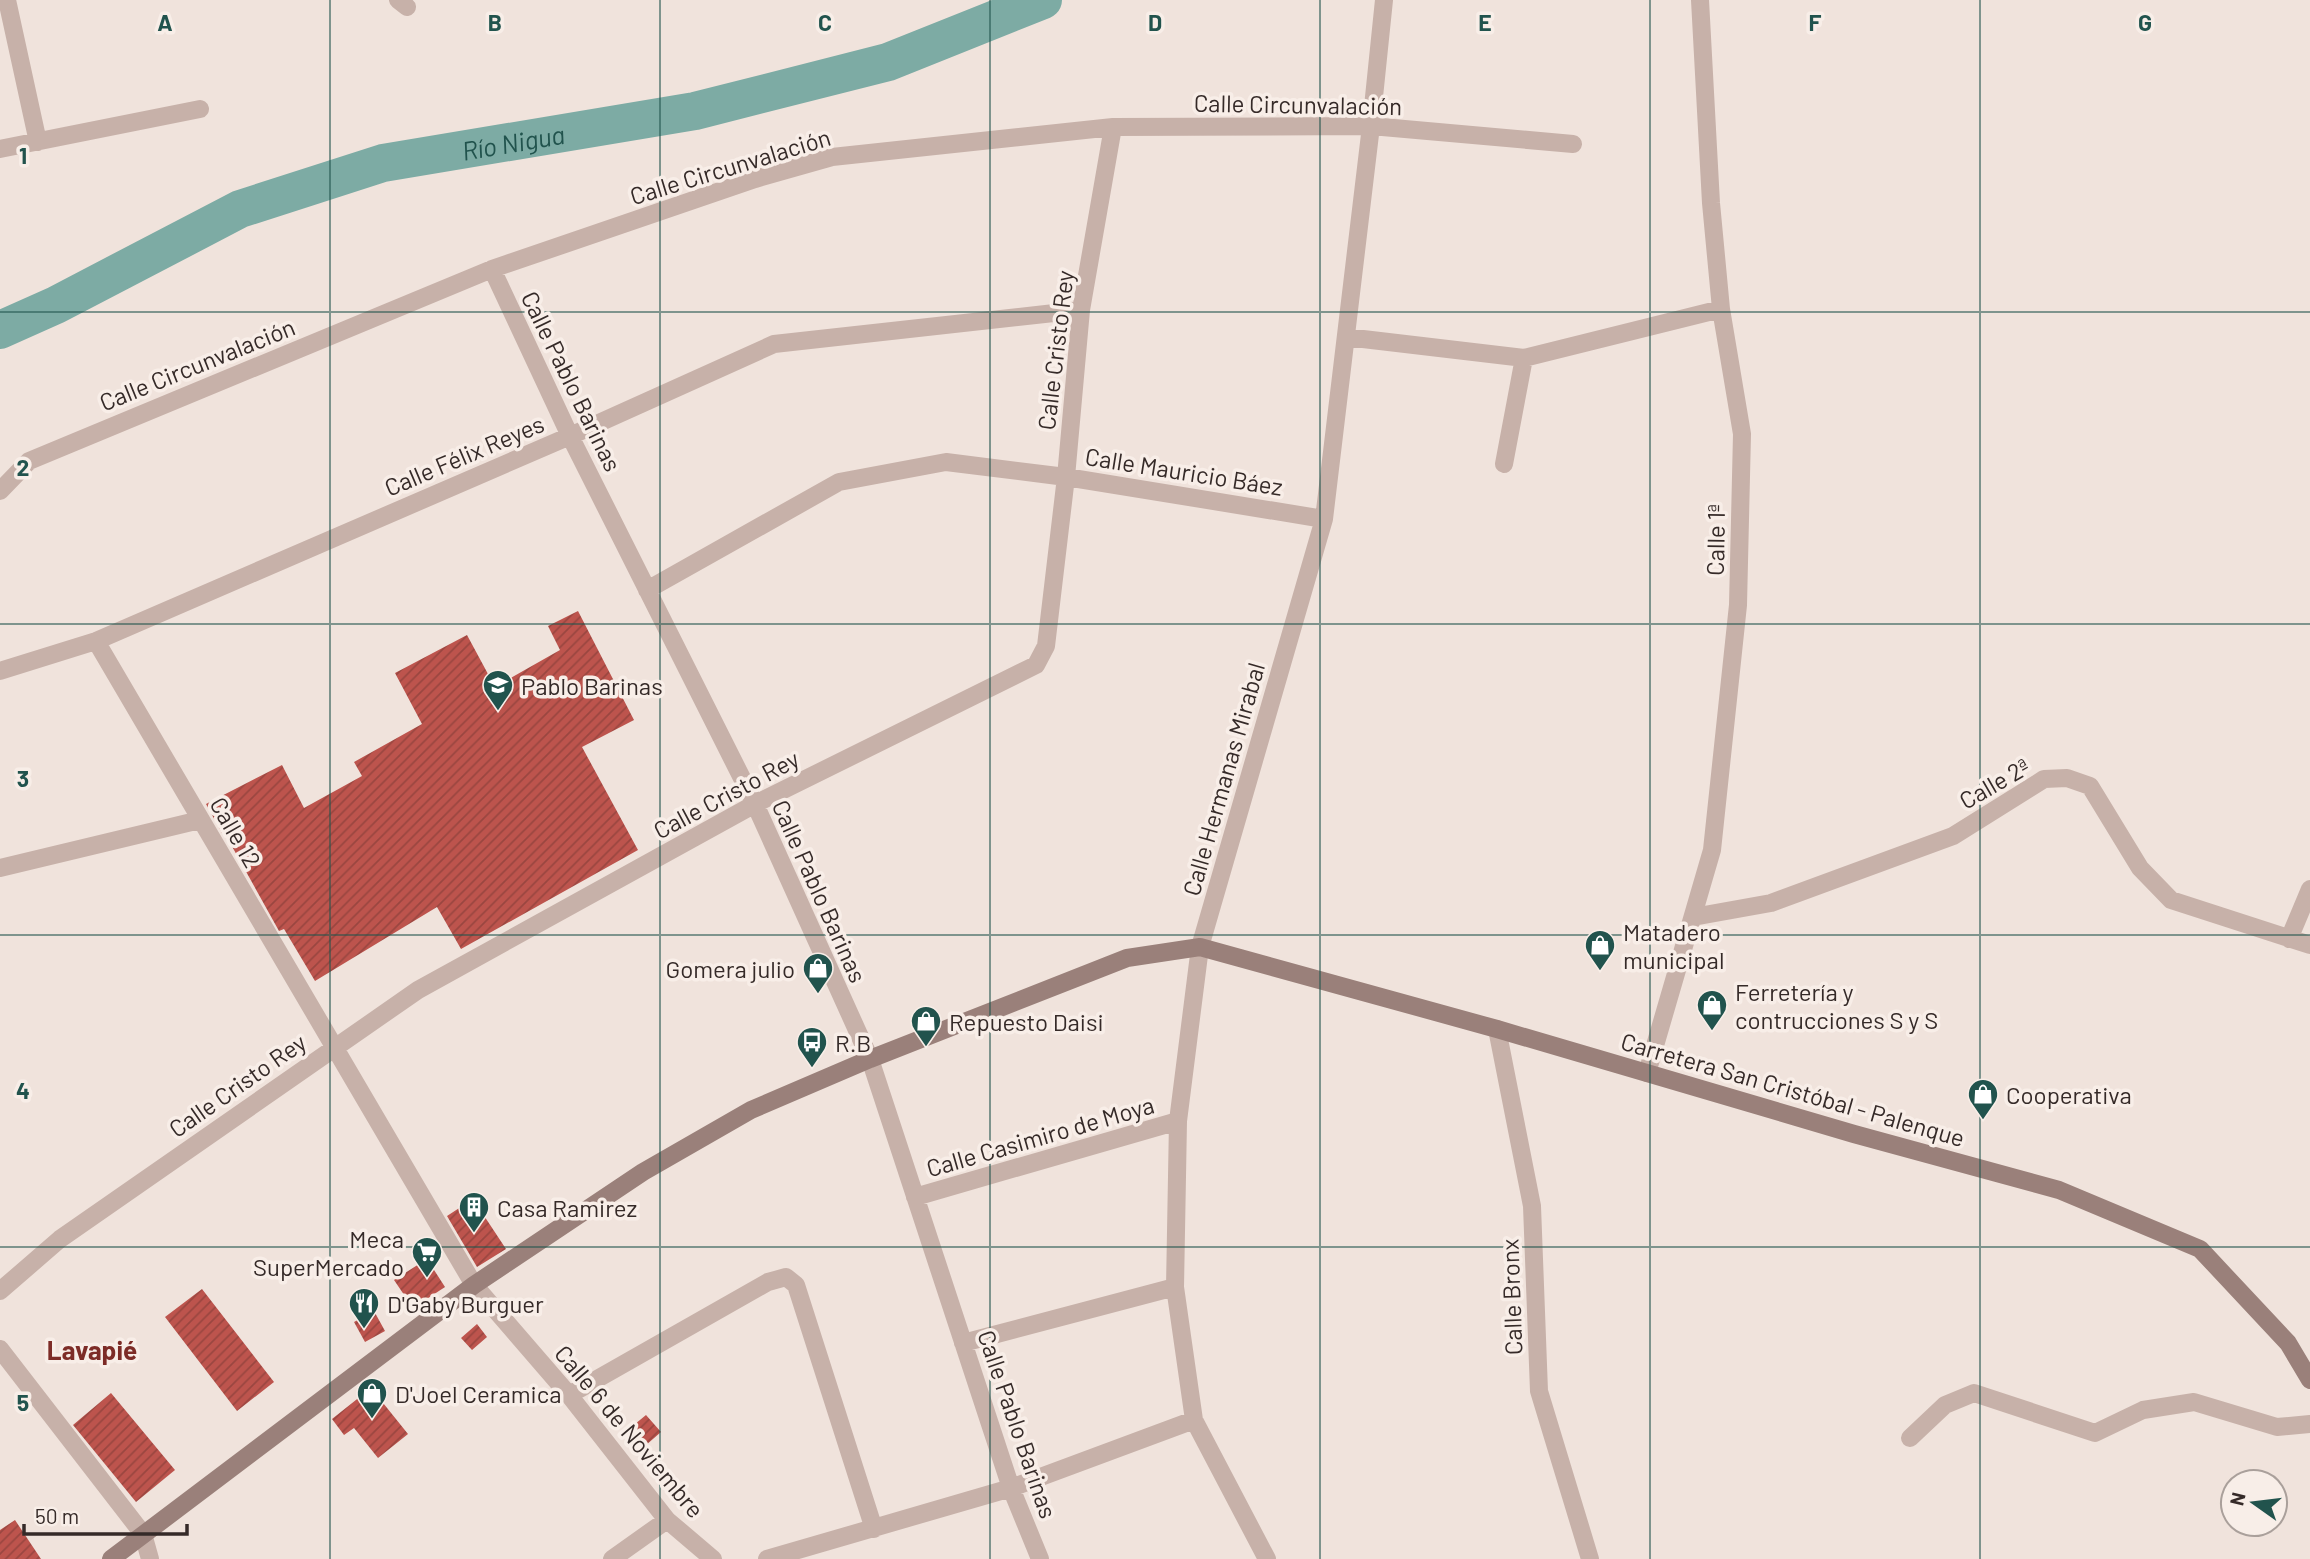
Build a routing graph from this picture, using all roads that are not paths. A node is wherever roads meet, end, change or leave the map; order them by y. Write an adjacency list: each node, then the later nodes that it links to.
1 (1384, 0): 5 (street, Calle Hermanas Mirabal)
2 (1700, 0): 11 (street, Calle 1ª)
3 (8, 1): 7 (street)
4 (200, 109): 7 (street)
5 (1371, 126): 6 (street, Calle Circunvalación); 8 (street, Calle Circunvalación); 13 (street, Calle Hermanas Mirabal)
6 (1113, 127): 10 (street, Calle Circunvalación); 12 (street, Calle Cristo Rey)
7 (38, 142): 9 (street)
8 (1573, 144)
9 (0, 149)
10 (492, 269): 15 (street, Calle Pablo Barinas); 18 (street, Calle Circunvalación)
11 (1721, 309): 14 (street); 27 (street, Calle 1ª)
12 (1081, 310): 15 (street, Calle Félix Reyes); 17 (street, Calle Cristo Rey)
13 (1346, 337): 14 (street); 19 (street, Calle Hermanas Mirabal)
14 (1524, 358): 16 (street)
15 (570, 436): 20 (street, Calle Pablo Barinas); 21 (street, Calle Félix Reyes)
16 (1504, 464)
17 (1066, 477): 19 (street, Calle Mauricio Báez); 20 (street, Calle Mauricio Báez); 23 (street, Calle Cristo Rey)
18 (0, 491)
19 (1324, 519): 30 (street, Calle Hermanas Mirabal)
20 (647, 590): 23 (street, Calle Pablo Barinas)
21 (96, 641): 22 (street, Calle Félix Reyes); 24 (street, Calle 12)
22 (0, 671)
23 (755, 804): 32 (street, Calle Cristo Rey); 33 (street, Calle Pablo Barinas)
24 (200, 820): 25 (street); 32 (street, Calle 12)
25 (0, 868)
26 (2310, 889): 28 (street)
27 (1693, 917): 28 (street, Calle 2ª); 34 (street, Calle 1ª)
28 (2289, 939): 29 (street, Calle 2ª)
29 (2310, 945)
30 (1200, 947): 31 (main road, Carretera San Cristóbal - Palenque); 33 (main road); 35 (street, Calle Hermanas Mirabal)
31 (1497, 1029): 34 (main road, Carretera San Cristóbal - Palenque); 58 (street, Calle Bronx)
32 (333, 1048): 37 (street, Calle 6 de Noviembre); 39 (street, Calle Cristo Rey)
33 (870, 1059): 36 (street, Calle Pablo Barinas); 37 (main road)
34 (1647, 1073): 42 (main road, Carretera San Cristóbal - Palenque)
35 (1178, 1121): 36 (street, Calle Casimiro de Moya); 38 (street, Calle Hermanas Mirabal)
36 (915, 1197): 40 (street, Calle Pablo Barinas)
37 (474, 1286): 43 (street, Calle 6 de Noviembre); 50 (main road)
38 (1175, 1287): 40 (street); 44 (street, Calle Hermanas Mirabal)
39 (0, 1291)
40 (963, 1343): 47 (street, Calle Pablo Barinas)
41 (0, 1349): 50 (street)
42 (2310, 1380)
43 (569, 1395): 48 (street, Calle 6 de Noviembre); 49 (street)
44 (1194, 1420): 47 (street); 57 (street, Calle Hermanas Mirabal)
45 (2310, 1424): 46 (street)
46 (1910, 1438)
47 (1011, 1488): 49 (street); 56 (street, Calle Pablo Barinas)
48 (667, 1520): 53 (street); 54 (street, Calle 6 de Noviembre)
49 (874, 1529): 55 (street)
50 (143, 1534): 51 (main road); 52 (street)
51 (111, 1559)
52 (150, 1559)
53 (612, 1559)
54 (713, 1559)
55 (767, 1559)
56 (1040, 1559)
57 (1267, 1559)
58 (1590, 1559)

